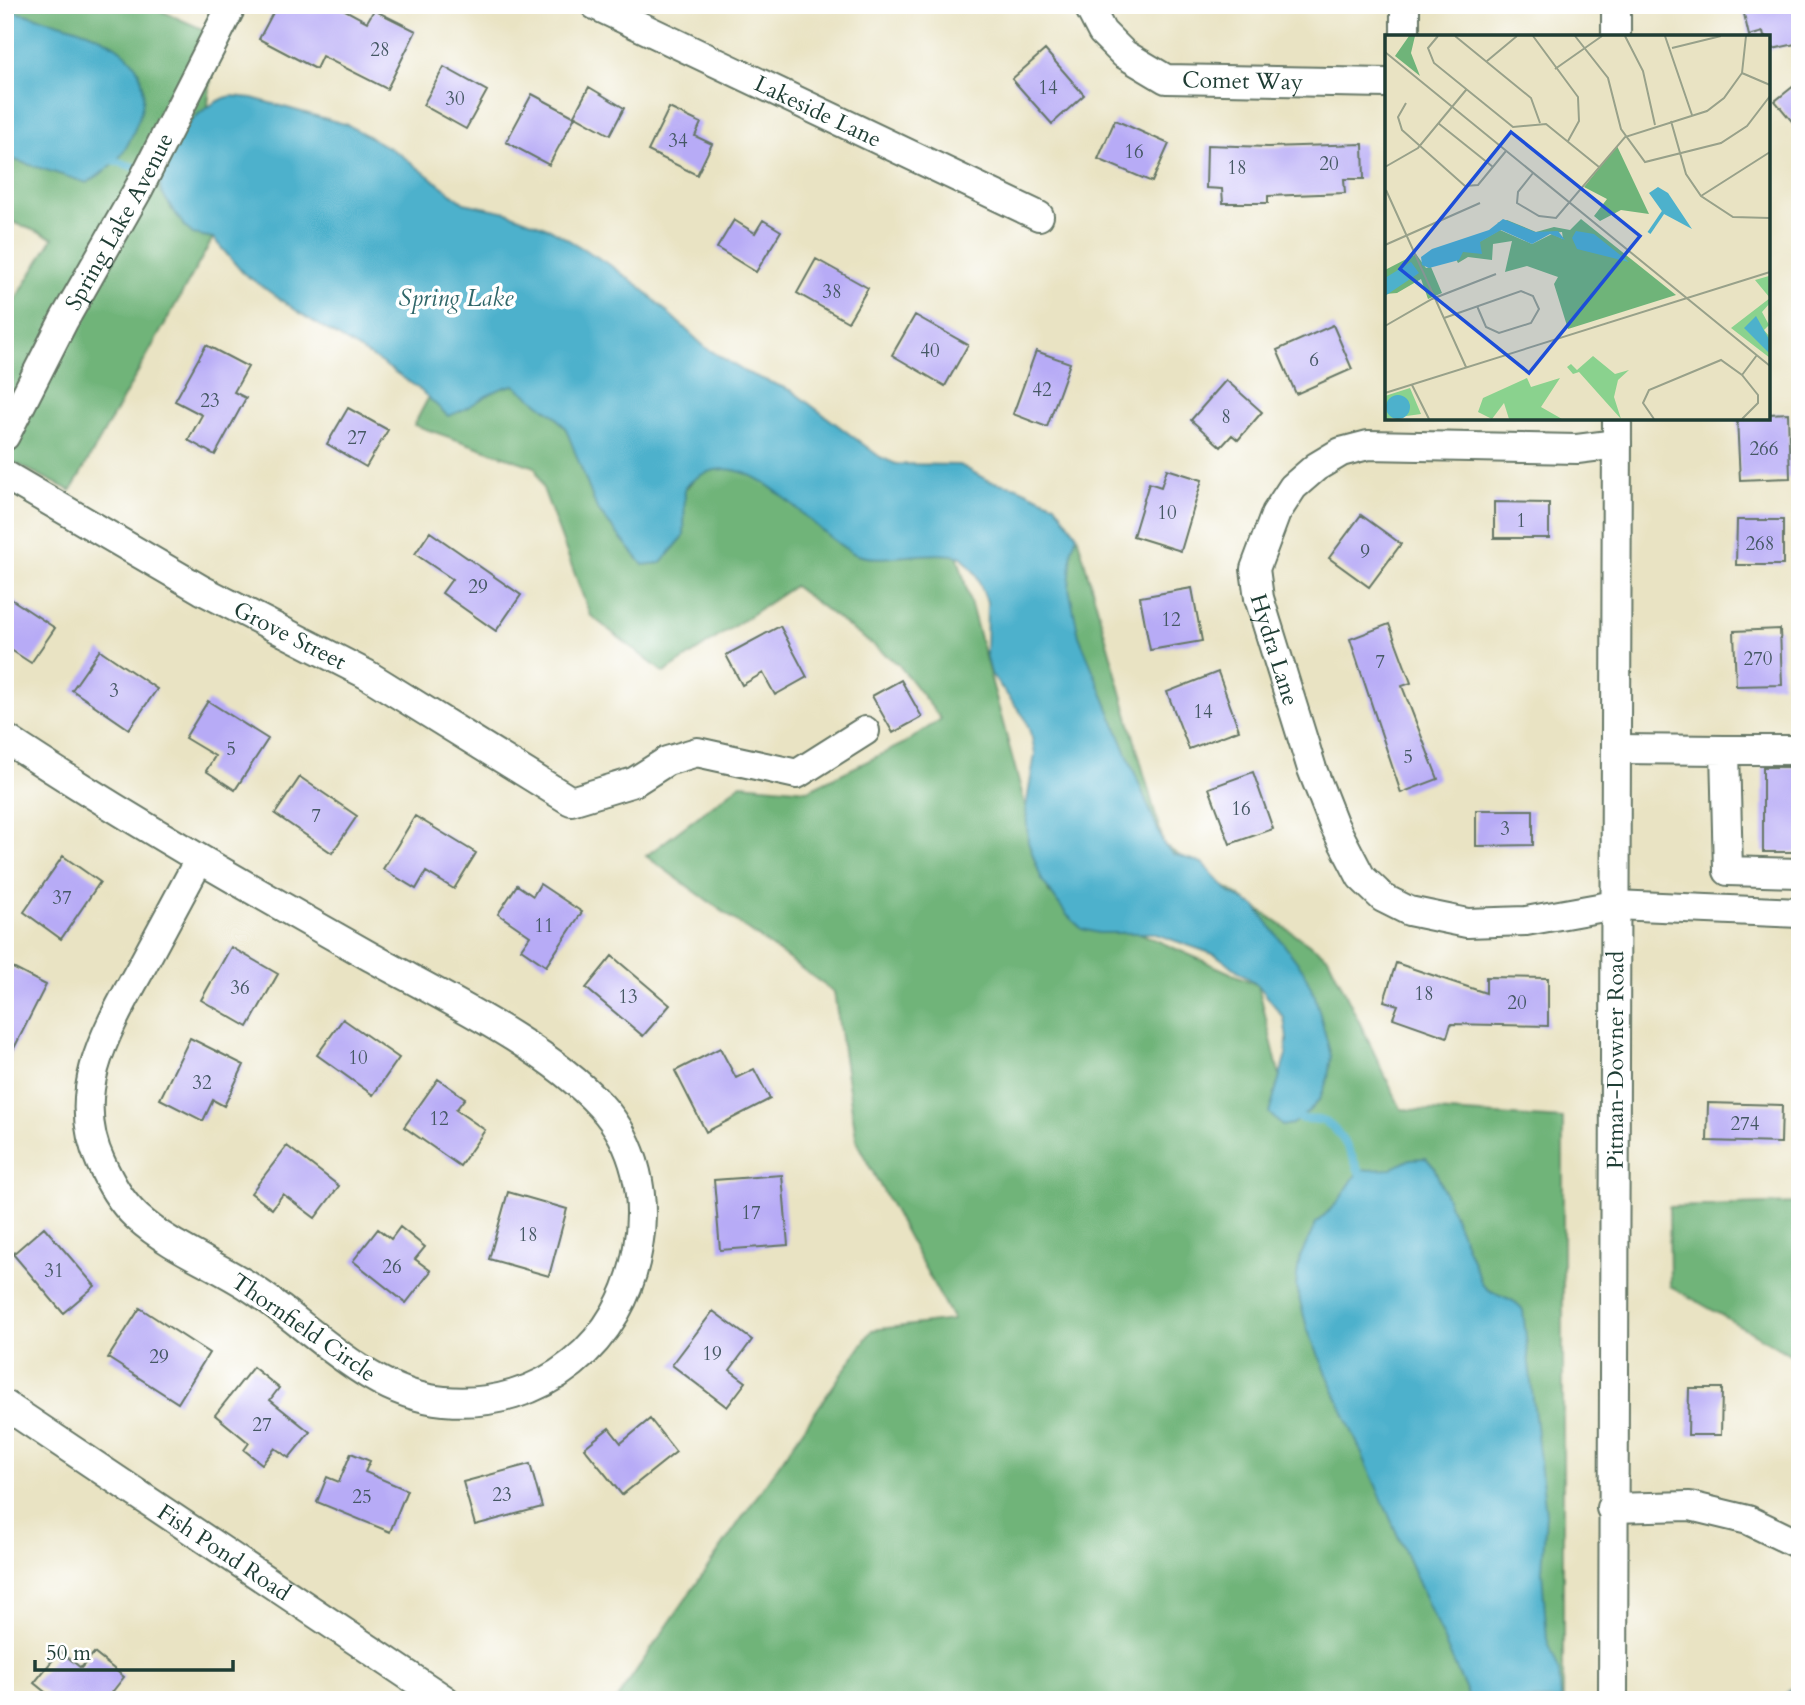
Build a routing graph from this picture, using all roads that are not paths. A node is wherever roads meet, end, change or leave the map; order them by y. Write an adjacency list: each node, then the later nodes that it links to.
1 (232, 5): 11 (street, Spring Lake Avenue)
2 (595, 5): 9 (street, Lakeside Lane)
3 (1088, 5): 8 (street, Comet Way)
4 (1405, 5): 6 (street)
5 (1616, 5): 7 (street)
6 (1405, 35)
7 (1616, 35)
8 (1385, 83)
9 (1039, 216)
10 (1617, 431): 15 (street, Pitman-Downer Road); 20 (street, Hydra Lane)
11 (5, 436)
12 (5, 475): 13 (street, Grove Street)
13 (865, 731)
14 (5, 738): 18 (street, Thornfield Circle)
15 (1616, 749): 16 (street); 20 (street, Pitman-Downer Road)
16 (1725, 750): 17 (street); 19 (street)
17 (1800, 750)
18 (199, 860): 18 (street, Thornfield Circle)
19 (1800, 873)
20 (1615, 905): 21 (street, Hydra Lane); 23 (street, Pitman-Downer Road)
21 (1800, 913)
22 (5, 1405): 26 (street, Fish Pond Road)
23 (1611, 1508): 24 (street); 25 (street, Pitman-Downer Road)
24 (1800, 1545)
25 (1613, 1698)
26 (445, 1700)

